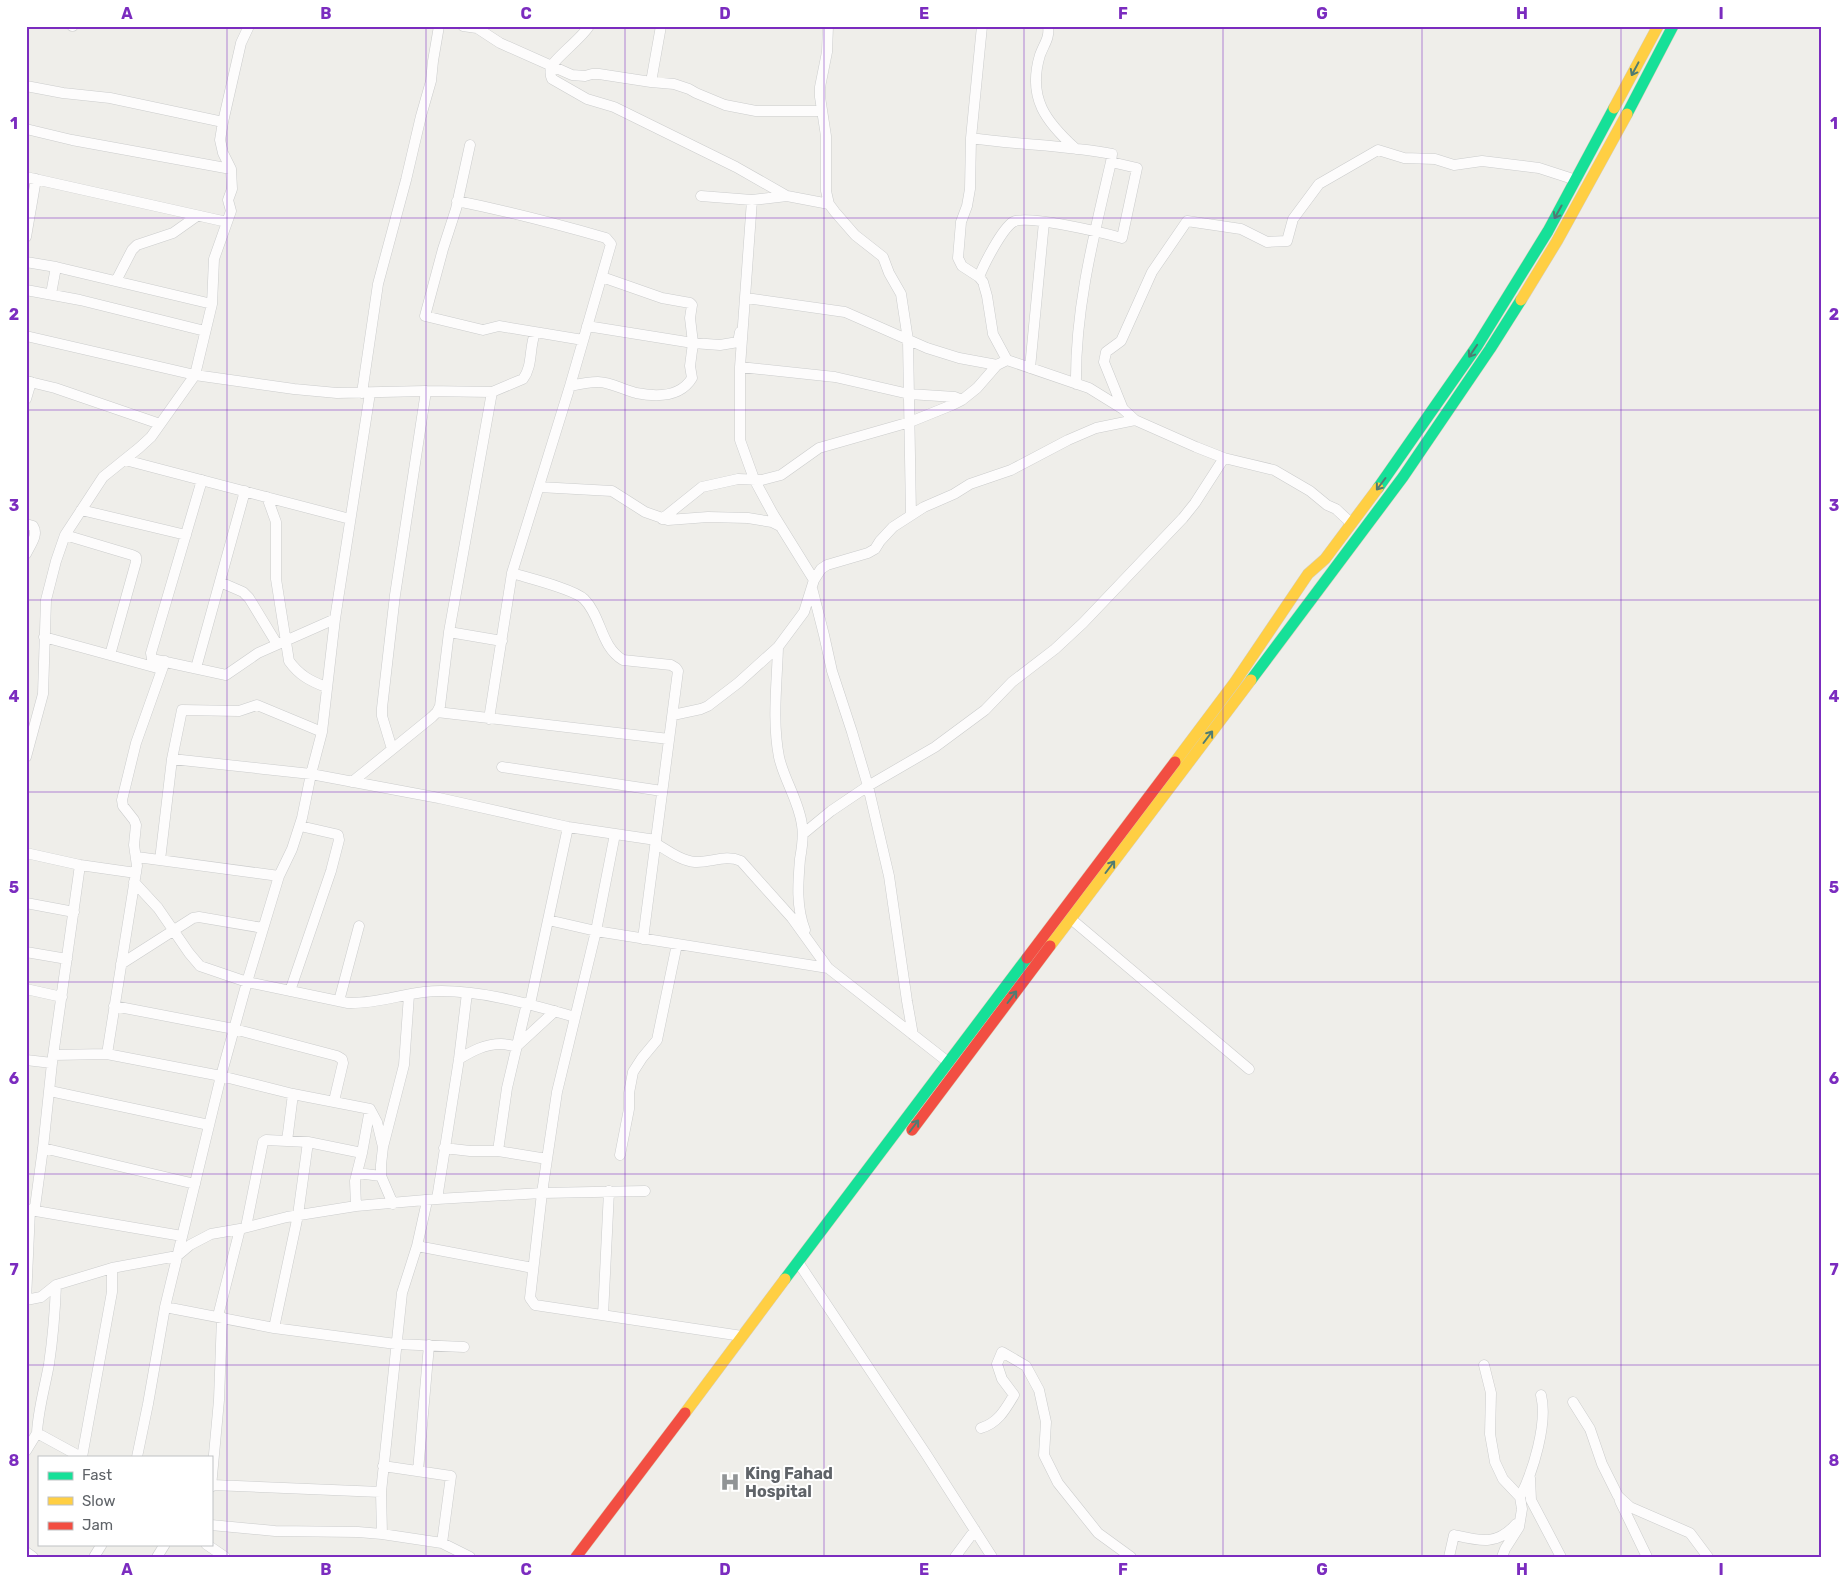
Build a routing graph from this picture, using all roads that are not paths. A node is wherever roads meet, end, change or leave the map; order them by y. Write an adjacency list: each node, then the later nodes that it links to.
1 (249, 26): 15 (street)
2 (439, 26): 61 (street)
3 (463, 26): 11 (street)
4 (590, 26): 11 (street)
5 (661, 26): 12 (street)
6 (828, 26): 14 (street)
7 (982, 26): 17 (street)
8 (1048, 26): 19 (street)
9 (1658, 26): 23 (main road, one-way to 23)
10 (1673, 26): 125 (main road, one-way to 10)
11 (552, 66): 12 (street); 25 (street)
12 (651, 82): 14 (street)
13 (26, 86): 15 (street)
14 (822, 111): 28 (street)
15 (223, 122): 21 (street)
16 (26, 129): 21 (street)
17 (970, 138): 19 (street); 37 (street)
18 (470, 146): 26 (street)
19 (1076, 149): 20 (street)
20 (1111, 162): 32 (street); 32 (street)
21 (231, 170): 30 (street)
22 (31, 178): 29 (street); 33 (street)
23 (1576, 180): 65 (street); 80 (main road, one-way to 80)
24 (701, 196): 27 (street)
25 (788, 196): 27 (street); 28 (street)
26 (457, 200): 36 (street); 46 (street)
27 (752, 200): 41 (street)
28 (829, 204): 49 (street)
29 (197, 216): 30 (street); 38 (street)
30 (227, 222): 42 (street)
31 (1044, 222): 32 (street); 37 (street); 54 (street)
32 (1095, 231): 57 (street)
33 (26, 237)
34 (26, 262): 35 (street)
35 (56, 267): 38 (street); 40 (street)
36 (602, 277): 44 (street); 50 (street)
37 (979, 277): 51 (street)
38 (116, 281): 42 (street)
39 (26, 290): 40 (street)
40 (51, 294): 45 (street)
41 (746, 298): 43 (street); 49 (street)
42 (212, 304): 45 (street)
43 (744, 312): 50 (street); 53 (street)
44 (587, 326): 48 (street); 50 (street)
45 (206, 332): 55 (street)
46 (535, 333): 48 (street); 60 (street)
47 (26, 336): 55 (street)
48 (583, 340): 58 (street)
49 (908, 340): 52 (street); 62 (street)
50 (693, 342): 58 (street)
51 (1007, 360): 52 (street); 54 (street)
52 (997, 365): 64 (street)
53 (740, 367): 62 (street); 71 (street)
54 (1030, 368): 57 (street)
55 (196, 375): 61 (street); 68 (street)
56 (29, 382): 63 (street); 68 (street)
57 (1076, 384): 65 (street)
58 (570, 386): 73 (street)
59 (426, 391): 60 (street); 61 (street); 104 (street)
60 (492, 392): 90 (street)
61 (366, 393): 78 (street)
62 (909, 394): 64 (street); 67 (street)
63 (26, 399)
64 (962, 400): 67 (street)
65 (1123, 409): 66 (street)
66 (1135, 420): 69 (street); 77 (street)
67 (910, 422): 71 (street); 77 (street)
68 (160, 424): 70 (street)
69 (1224, 458): 80 (street); 110 (street)
70 (125, 460): 72 (street); 76 (street)
71 (754, 479): 79 (street); 82 (street)
72 (202, 480): 74 (street); 84 (street)
73 (539, 487): 79 (street); 86 (street)
74 (245, 491): 75 (street); 87 (street)
75 (267, 497): 78 (street); 93 (street)
76 (81, 510): 83 (street); 84 (street)
77 (911, 515): 88 (street)
78 (350, 518): 89 (street)
79 (662, 519): 82 (street)
80 (1351, 523): 156 (main road)
81 (26, 524): 85 (street)
82 (783, 529): 88 (street)
83 (65, 535): 91 (street); 95 (street)
84 (186, 535): 96 (street)
85 (26, 554)
86 (512, 573): 92 (street); 100 (street)
87 (220, 582): 93 (street); 97 (street)
88 (813, 583): 94 (street); 110 (street)
89 (335, 619): 93 (street); 98 (street)
90 (449, 632): 92 (street); 99 (street)
91 (44, 637): 95 (street); 105 (street)
92 (502, 640): 101 (street)
93 (282, 643): 97 (street); 98 (street)
94 (778, 647): 100 (street); 115 (street)
95 (110, 655): 96 (street)
96 (163, 665): 97 (street); 118 (street)
97 (196, 668)
98 (326, 687): 102 (street)
99 (437, 712): 101 (street); 104 (street)
100 (673, 715): 103 (street)
101 (489, 719): 103 (street)
102 (322, 732): 106 (street); 108 (street)
103 (669, 738): 111 (street)
104 (392, 749): 109 (street)
105 (26, 757)
106 (172, 759): 108 (street); 119 (street)
107 (502, 767): 111 (street)
108 (311, 774): 109 (street); 112 (street)
109 (352, 782): 113 (street)
110 (868, 786): 115 (street); 150 (street)
111 (662, 791): 116 (street)
112 (300, 826): 121 (street); 140 (street)
113 (568, 827): 114 (street); 126 (street)
114 (615, 834): 116 (street); 130 (street)
115 (803, 834): 132 (street)
116 (656, 841): 131 (street); 132 (street)
117 (26, 853): 120 (street)
118 (137, 857): 119 (street); 122 (street)
119 (160, 860): 121 (street)
120 (80, 865): 122 (street); 124 (street)
121 (279, 876): 128 (street)
122 (135, 878): 129 (street); 136 (street)
123 (26, 903): 124 (street)
124 (74, 912): 135 (street)
125 (1071, 919): 157 (street); 188 (main road, one-way to 125)
126 (548, 920): 130 (street); 145 (street)
127 (359, 926): 144 (street)
128 (263, 928): 129 (street); 138 (street)
129 (174, 931): 136 (street); 138 (street)
130 (596, 931): 131 (street); 148 (street)
131 (643, 939): 133 (street)
132 (809, 942): 137 (street)
133 (677, 944): 137 (street); 171 (street)
134 (26, 952): 135 (street)
135 (67, 959): 143 (street)
136 (121, 964): 146 (street)
137 (828, 968): 150 (street)
138 (247, 982): 140 (street); 149 (street)
139 (26, 989): 143 (street)
140 (290, 991): 144 (street)
141 (467, 993): 142 (street); 145 (street); 154 (street)
142 (409, 995): 144 (street); 166 (street)
143 (62, 997): 153 (street)
144 (339, 1001)
145 (528, 1004): 147 (street); 151 (street)
146 (114, 1006): 149 (street); 152 (street)
147 (555, 1012): 148 (street); 151 (street)
148 (575, 1018): 172 (street)
149 (234, 1029): 158 (street); 161 (street)
150 (913, 1035): 156 (street)
151 (517, 1046): 154 (street); 169 (street)
152 (107, 1054): 153 (street); 158 (street)
153 (53, 1059): 155 (street); 159 (street)
154 (459, 1059): 168 (street)
155 (26, 1060)
156 (948, 1062): 188 (main road)
157 (1249, 1069)
158 (221, 1076): 160 (street); 163 (street)
159 (50, 1091): 163 (street); 167 (street)
160 (293, 1094): 161 (street); 164 (street)
161 (334, 1101): 162 (street)
162 (370, 1109): 166 (street); 170 (street)
163 (209, 1125): 175 (street)
164 (287, 1141): 165 (street); 184 (street)
165 (308, 1142): 170 (street); 183 (street)
166 (383, 1147): 174 (street)
167 (43, 1148): 175 (street); 182 (street)
168 (444, 1148): 169 (street); 179 (street)
169 (498, 1150): 172 (street)
170 (362, 1153): 173 (street)
171 (620, 1155)
172 (547, 1159): 178 (street)
173 (357, 1173): 174 (street); 181 (street)
174 (381, 1176): 180 (street)
175 (195, 1184): 185 (street)
176 (609, 1191): 177 (street); 178 (street); 194 (street)
177 (645, 1191)
178 (542, 1193): 179 (street); 190 (street)
179 (432, 1200): 180 (street); 186 (street)
180 (393, 1204): 181 (street)
181 (356, 1206): 183 (street)
182 (30, 1208): 185 (street); 192 (street)
183 (298, 1216): 184 (street); 196 (street)
184 (243, 1228): 187 (street); 195 (street)
185 (182, 1236): 187 (street)
186 (418, 1246): 190 (street); 198 (street)
187 (177, 1256): 189 (street); 193 (street)
188 (801, 1267): 197 (main road); 219 (street); 232 (main road)
189 (112, 1268): 191 (street); 208 (street)
190 (533, 1268): 194 (street)
191 (56, 1285): 192 (street); 205 (street)
192 (26, 1300)
193 (166, 1307): 195 (street); 209 (street)
194 (603, 1315): 197 (street)
195 (220, 1317): 196 (street); 213 (street)
196 (274, 1328): 198 (street)
197 (742, 1336): 231 (main road)
198 (396, 1344): 199 (street); 210 (street)
199 (429, 1345): 200 (street); 211 (street)
200 (464, 1347)
201 (1484, 1366): 216 (street)
202 (1541, 1395): 212 (street)
203 (1573, 1402): 215 (street)
204 (981, 1428): 235 (street)
205 (37, 1434): 206 (street); 207 (street)
206 (26, 1451)
207 (79, 1456)
208 (81, 1456)
209 (137, 1456)
210 (383, 1466): 211 (street); 214 (street)
211 (418, 1471): 221 (street)
212 (1530, 1478): 216 (street); 238 (street)
213 (212, 1486): 214 (street)
214 (381, 1492): 220 (street)
215 (1618, 1496): 239 (street); 240 (street)
216 (1520, 1497): 217 (street)
217 (1522, 1510): 236 (street); 237 (street)
218 (212, 1525): 220 (street)
219 (976, 1530): 233 (street); 234 (street)
220 (382, 1534): 221 (street)
221 (442, 1543): 230 (street)
222 (101, 1546): 227 (street)
223 (164, 1546): 228 (street)
224 (209, 1546): 229 (street)
225 (26, 1552): 226 (street)
226 (33, 1557)
227 (94, 1557)
228 (157, 1557)
229 (225, 1557)
230 (470, 1557)
231 (576, 1557)
232 (590, 1557)
233 (955, 1557)
234 (992, 1557)
235 (1131, 1557)
236 (1448, 1557)
237 (1502, 1557)
238 (1561, 1557)
239 (1647, 1557)
240 (1708, 1557)

